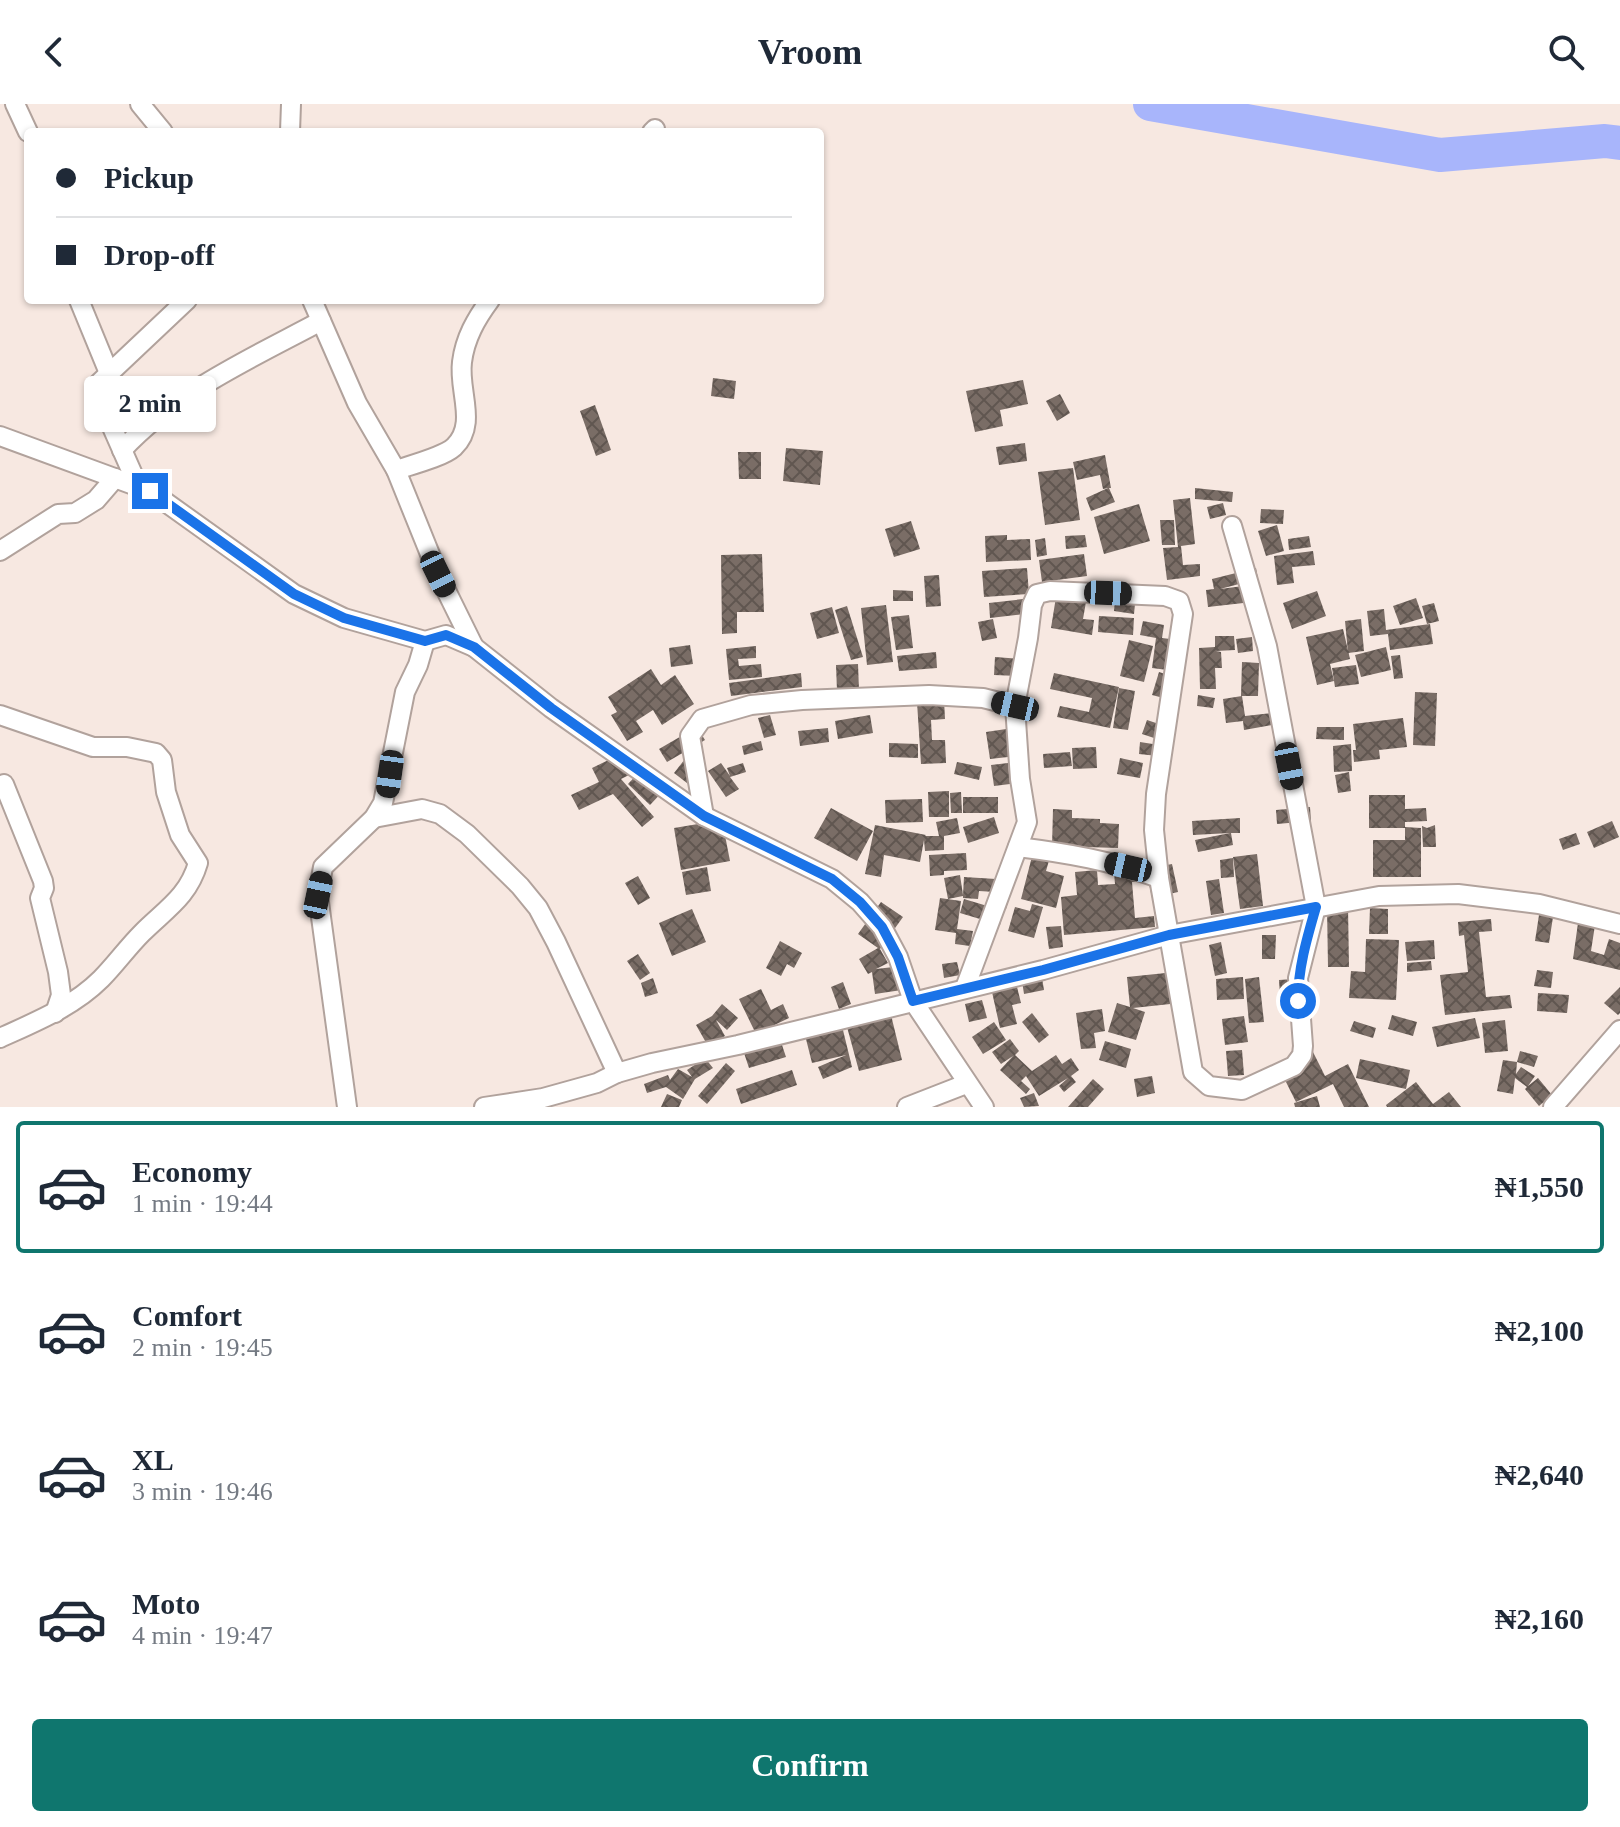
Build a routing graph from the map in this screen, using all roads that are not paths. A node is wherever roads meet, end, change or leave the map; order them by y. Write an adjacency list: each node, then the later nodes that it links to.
1 (15, 104): 4 (street)
2 (140, 104): 5 (street)
3 (291, 104): 6 (street)
4 (26, 128)
5 (160, 128)
6 (290, 128)
7 (81, 304): 12 (street)
8 (183, 304): 12 (street)
9 (314, 304): 11 (street)
10 (487, 304): 15 (street)
11 (321, 321): 14 (street); 15 (street)
12 (109, 373): 14 (street)
13 (1, 433): 16 (street)
14 (122, 450): 17 (street)
15 (396, 470): 21 (street)
16 (115, 478): 17 (street); 19 (street)
17 (138, 486): 20 (street)
18 (1232, 526): 29 (street)
19 (0, 551)
20 (425, 641): 21 (street); 26 (street)
21 (474, 647): 25 (street)
22 (1015, 706): 25 (street); 27 (street); 28 (street)
23 (0, 715): 34 (street)
24 (4, 784): 34 (street)
25 (704, 816): 33 (street)
26 (374, 818): 37 (street); 40 (street)
27 (1018, 847): 28 (street); 32 (street)
28 (1159, 878): 31 (street)
29 (1316, 907): 30 (street); 31 (street); 39 (street)
30 (1620, 924)
31 (1169, 935): 32 (street); 39 (street)
32 (965, 988): 33 (street)
33 (913, 1001): 37 (street); 38 (street)
34 (55, 1013): 36 (street)
35 (1620, 1030): 44 (street)
36 (0, 1038)
37 (617, 1073): 41 (street)
38 (966, 1084): 42 (street); 43 (street)
39 (1245, 1098)
40 (347, 1107)
41 (484, 1107)
42 (907, 1107)
43 (984, 1107)
44 (1553, 1107)

